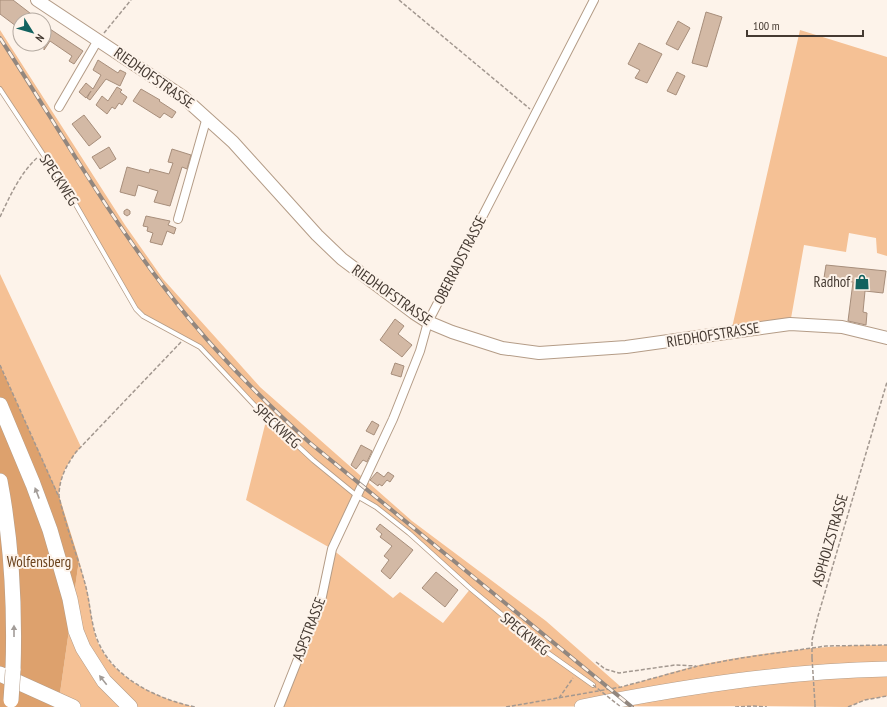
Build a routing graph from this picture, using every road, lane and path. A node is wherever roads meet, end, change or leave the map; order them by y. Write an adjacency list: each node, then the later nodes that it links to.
1 (37, 0): 5 (street, RIEDHOFSTRASSE)
2 (131, 0): 5 (path)
3 (399, 0): 8 (path)
4 (594, 0): 8 (street, OBERRADSTRASSE)
5 (98, 40): 7 (street); 9 (street, RIEDHOFSTRASSE)
6 (0, 89): 10 (lane, SPECKWEG)
7 (59, 107)
8 (536, 114): 13 (street, OBERRADSTRASSE)
9 (207, 117): 12 (street); 13 (street, RIEDHOFSTRASSE)
10 (42, 154): 11 (path); 14 (lane, SPECKWEG)
11 (0, 217)
12 (178, 219)
13 (428, 322): 15 (street, RIEDHOFSTRASSE); 21 (street, OBERRADSTRASSE)
14 (186, 338): 20 (path); 21 (lane, SPECKWEG)
15 (887, 338)
16 (0, 365): 20 (path)
17 (887, 382): 24 (path, ASPHOLZSTRASSE)
18 (0, 405): 38 (highway, one-way to 18)
19 (0, 482): 28 (highway, one-way to 19)
20 (59, 496): 39 (path)
21 (357, 496): 22 (street, OBERRADSTRASSE); 32 (lane, SPECKWEG)
22 (332, 549): 40 (street, ASPSTRASSE)
23 (887, 645): 24 (path)
24 (811, 648): 26 (path); 47 (path, ASPHOLZSTRASSE, bridge)
25 (596, 662): 26 (path)
26 (698, 666): 34 (path)
27 (887, 669): 42 (highway)
28 (6, 672): 35 (highway, bridge); 37 (highway)
29 (887, 674): 43 (highway)
30 (572, 679): 34 (path)
31 (0, 684): 36 (highway)
32 (594, 685): 44 (path, bridge)
33 (887, 696): 48 (path)
34 (559, 698): 41 (path)
35 (10, 703)
36 (49, 707)
37 (74, 707)
38 (130, 707)
39 (195, 707)
40 (279, 707)
41 (506, 707)
42 (582, 707)
43 (612, 707)
44 (621, 707)
45 (735, 707): 46 (path)
46 (766, 707)
47 (815, 707)
48 (848, 707)

